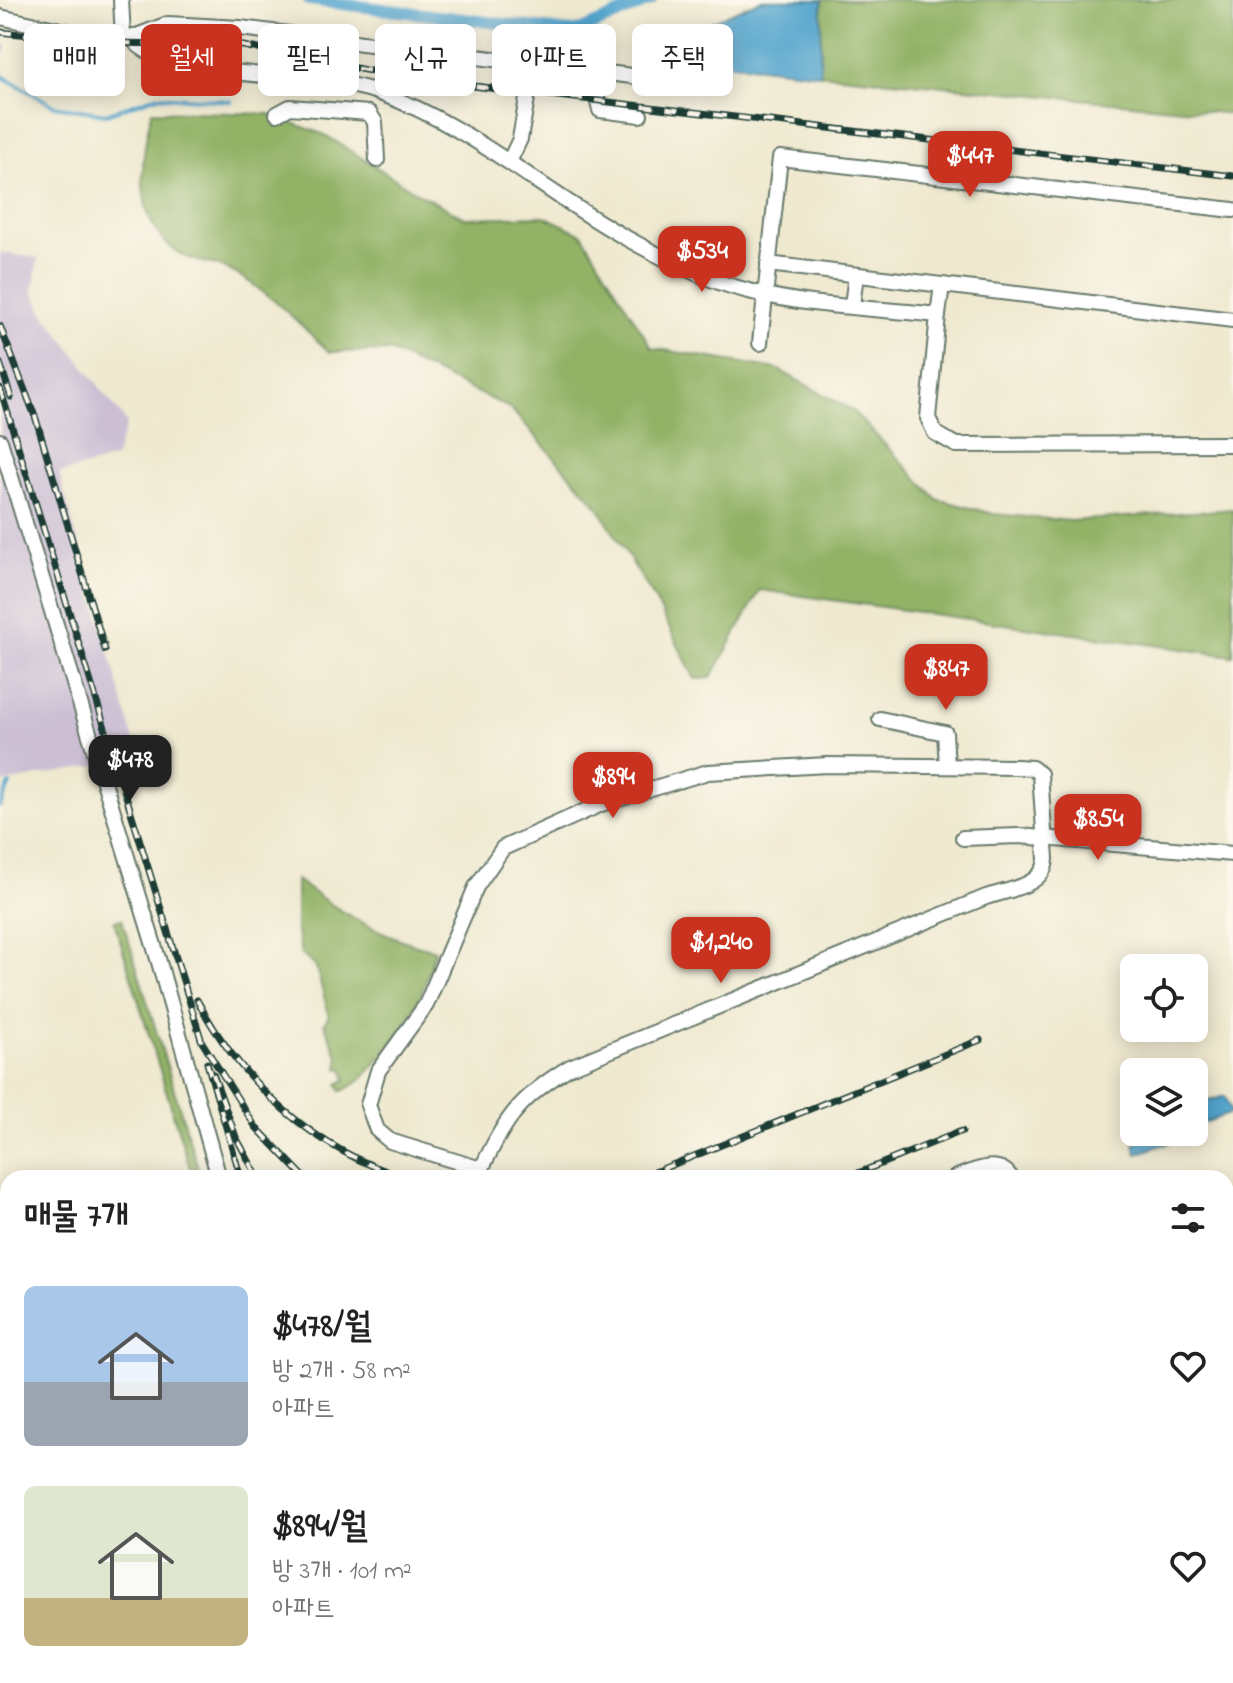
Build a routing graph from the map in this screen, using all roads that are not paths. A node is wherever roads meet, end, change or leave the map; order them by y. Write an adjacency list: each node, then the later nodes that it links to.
1 (121, 0): 3 (street)
2 (0, 17): 3 (street)
3 (129, 37): 4 (street); 5 (street)
4 (492, 58)
5 (375, 91)
6 (375, 96): 10 (street)
7 (386, 96): 14 (street)
8 (527, 96): 14 (street)
9 (597, 96): 12 (street)
10 (369, 113): 11 (street); 13 (street)
11 (277, 114)
12 (640, 115)
13 (377, 160)
14 (510, 160): 19 (street)
15 (1233, 210): 16 (street)
16 (768, 264): 17 (street); 19 (street)
17 (856, 275): 18 (street); 20 (street)
18 (942, 285): 21 (street); 22 (street)
19 (765, 295): 20 (street); 23 (street)
20 (852, 305): 21 (street)
21 (938, 315): 25 (street)
22 (1233, 320)
23 (760, 343)
24 (0, 441): 31 (street)
25 (1233, 444)
26 (880, 719): 27 (street)
27 (947, 766): 29 (street); 32 (street)
28 (963, 838): 29 (street)
29 (1045, 839): 30 (street); 33 (street)
30 (1233, 854)
31 (217, 1170)
32 (468, 1170)
33 (481, 1170)
34 (983, 1170): 35 (street)
35 (1003, 1170)

